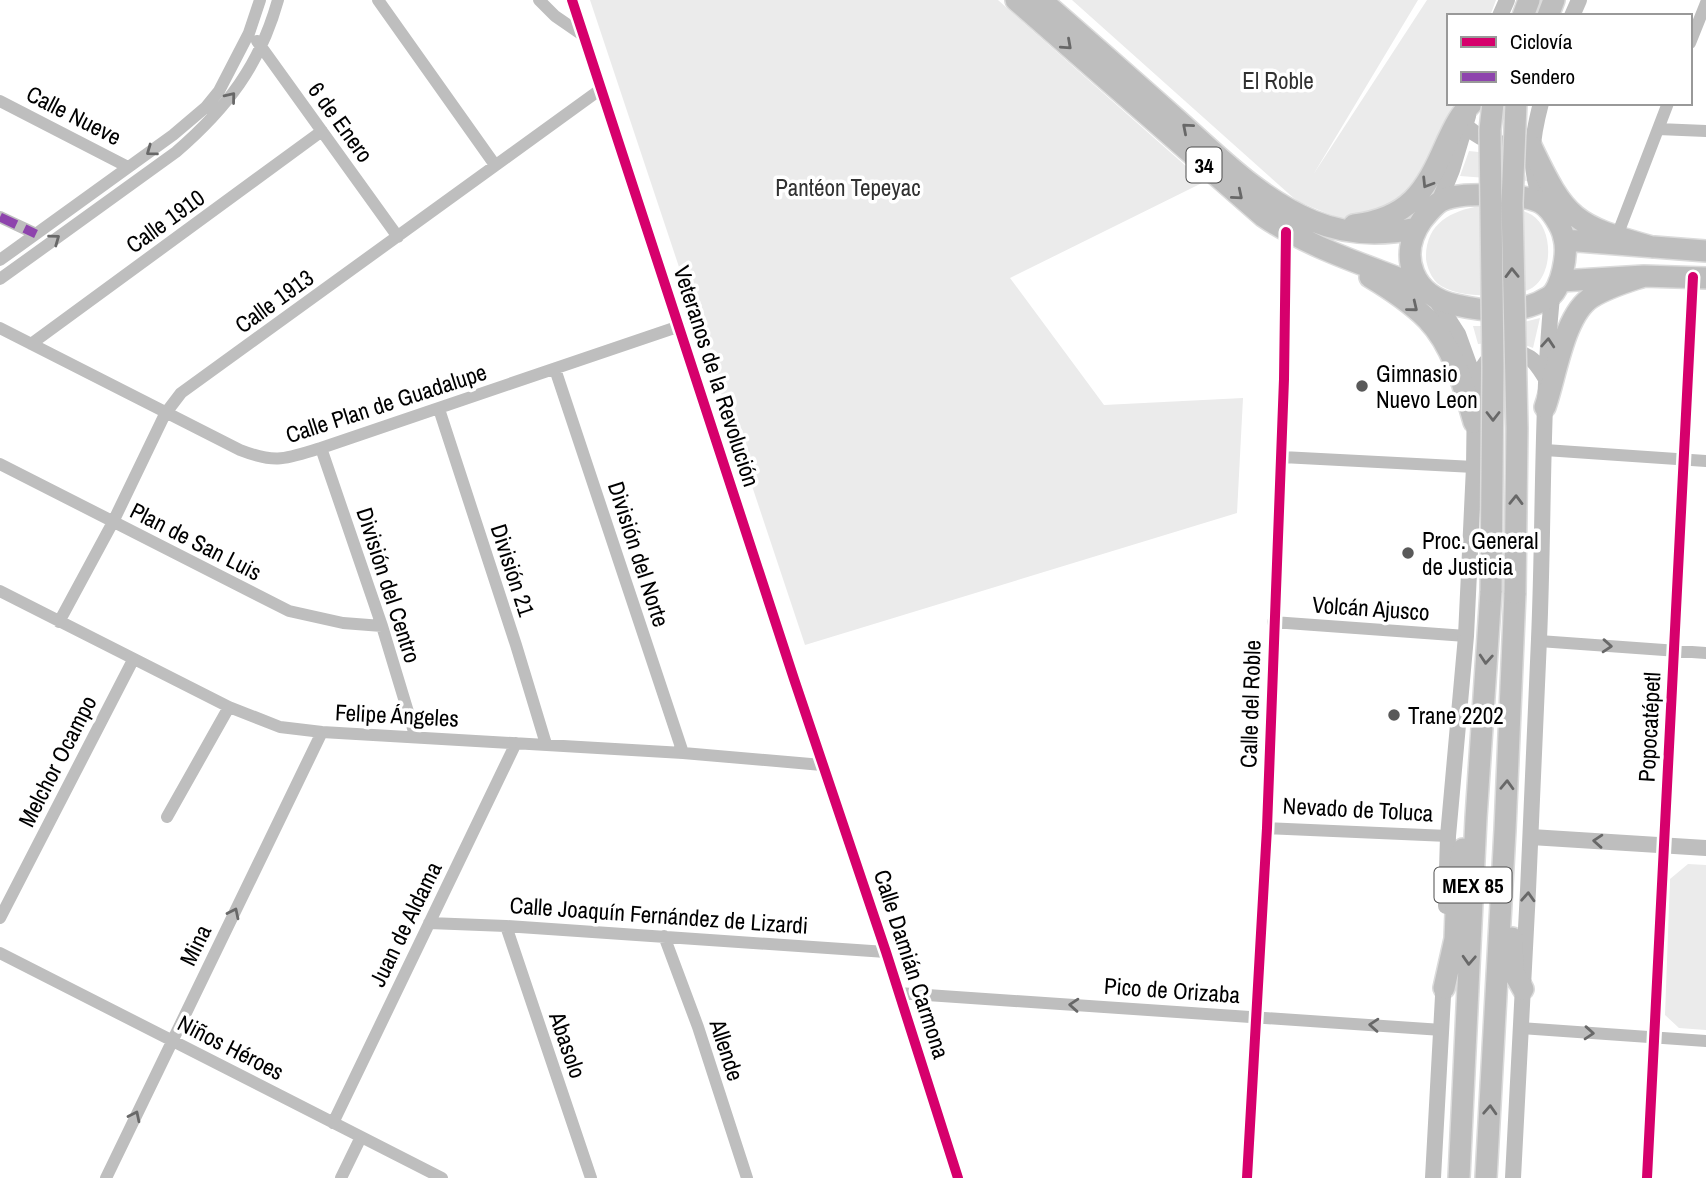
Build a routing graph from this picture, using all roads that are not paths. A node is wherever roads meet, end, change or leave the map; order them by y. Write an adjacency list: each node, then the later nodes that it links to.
1 (260, 0): 10 (street)
2 (278, 0): 12 (street)
3 (378, 0): 26 (street)
4 (539, 0): 11 (street)
5 (572, 0): 11 (street, Veteranos de la Revolución)
6 (1016, 0): 33 (main road, 34, one-way to 33)
7 (1041, 0): 31 (main road, 34, one-way to 7)
8 (1706, 3): 9 (street)
9 (1701, 30)
10 (249, 33): 12 (street, 6 de Enero); 27 (street, one-way to 27)
11 (584, 36): 13 (street, Veteranos de la Revolución)
12 (262, 46): 23 (street, 6 de Enero); 43 (street, one-way to 12)
13 (601, 89): 26 (street, Calle 1913); 46 (street, Veteranos de la Revolución)
14 (0, 101): 27 (street, Calle Nueve)
15 (1470, 105): 31 (main road, one-way to 31)
16 (1471, 105): 21 (street)
17 (1493, 105): 81 (main road, MEX 85, one-way to 81, bridge)
18 (1516, 105): 83 (main road, MEX 85, one-way to 18, bridge)
19 (1541, 105): 25 (street)
20 (1667, 105): 22 (street)
21 (1465, 125): 25 (street); 28 (street)
22 (1658, 129): 24 (street); 37 (street)
23 (322, 131): 35 (street, 6 de Enero); 48 (street, Calle 1910)
24 (1706, 131)
25 (1532, 141): 29 (street); 37 (main road)
26 (495, 165): 35 (street, Calle 1913)
27 (128, 167): 34 (street)
28 (1439, 202): 29 (main road); 32 (main road)
29 (1542, 204): 36 (main road)
30 (0, 217): 34 (street)
31 (1333, 228): 32 (main road, 34)
32 (1417, 228): 45 (main road)
33 (1286, 232): 39 (main road, 34); 58 (street, Calle del Roble)
34 (36, 234): 40 (street)
35 (398, 237): 54 (street, Calle 1913)
36 (1565, 240): 37 (main road); 44 (main road)
37 (1616, 241): 38 (main road)
38 (1706, 251)
39 (1336, 255): 45 (main road, 34); 55 (main road, one-way to 55)
40 (0, 260)
41 (1644, 276): 42 (main road, 34); 44 (main road, 34); 52 (main road)
42 (1700, 277): 59 (street, Popocatépetl)
43 (0, 279)
44 (1556, 288): 45 (main road, 34); 50 (street, one-way to 44)
45 (1428, 294): 51 (street)
46 (680, 326): 49 (street, Calle Plan de Guadalupe); 79 (street, Veteranos de la Revolución)
47 (0, 328): 48 (street, Calle Plan de Guadalupe)
48 (32, 344): 54 (street, Calle Plan de Guadalupe)
49 (555, 369): 53 (street, Calle Plan de Guadalupe); 78 (street, División del Norte)
50 (1546, 379): 51 (street); 52 (street)
51 (1475, 391): 55 (street)
52 (1545, 407): 57 (street)
53 (439, 409): 56 (street, Calle Plan de Guadalupe); 77 (street, División 21)
54 (165, 414): 56 (street, Calle Plan de Guadalupe); 63 (street, Calle 1913)
55 (1474, 422): 62 (street)
56 (321, 448): 67 (street, División del Centro)
57 (1545, 450): 59 (street); 69 (street)
58 (1282, 457): 62 (street); 66 (street, Calle del Roble)
59 (1684, 459): 60 (street); 70 (street, Popocatépetl)
60 (1706, 461)
61 (0, 464): 63 (street, Plan de San Luis)
62 (1474, 467): 68 (street)
63 (113, 522): 65 (street, Calle 1913); 67 (street, Plan de San Luis)
64 (0, 591): 65 (street, Felipe Ángeles)
65 (59, 622): 72 (street, Felipe Ángeles)
66 (1273, 622): 68 (street, Volcán Ajusco); 82 (street, Calle del Roble)
67 (382, 626): 75 (street, División del Centro)
68 (1466, 636): 84 (street)
69 (1539, 641): 70 (street, one-way to 70); 85 (street)
70 (1674, 650): 71 (street); 86 (street, Popocatépetl)
71 (1706, 653)
72 (133, 660): 73 (street, Felipe Ángeles); 88 (street, Melchor Ocampo)
73 (229, 707): 74 (street, Felipe Ángeles); 80 (street)
74 (322, 732): 75 (street, Felipe Ángeles); 101 (street, Mina, one-way to 74)
75 (415, 735): 76 (street, Felipe Ángeles)
76 (516, 743): 77 (street, Felipe Ángeles); 89 (street, Juan de Aldama)
77 (546, 744): 78 (street, Felipe Ángeles)
78 (682, 753): 79 (street, Felipe Ángeles)
79 (822, 765): 92 (street, Calle Damián Carmona)
80 (167, 817)
81 (1476, 818): 94 (main road); 113 (main road, MEX 85, one-way to 113)
82 (1267, 828): 84 (street, Nevado de Toluca); 97 (street, Calle del Roble)
83 (1505, 830): 95 (main road); 114 (main road, MEX 85, one-way to 83)
84 (1448, 836): 94 (street)
85 (1531, 837): 86 (street, one-way to 85); 95 (street, one-way to 85)
86 (1664, 846): 87 (street); 100 (street, Popocatépetl)
87 (1706, 848)
88 (0, 918)
89 (429, 923): 90 (street, Calle Joaquín Fernández de Lizardi); 103 (street, Juan de Aldama)
90 (506, 926): 91 (street, Calle Joaquín Fernández de Lizardi); 108 (street, Abasolo)
91 (664, 936): 92 (street, Calle Joaquín Fernández de Lizardi); 109 (street, Allende)
92 (886, 951): 96 (street, Calle Damián Carmona)
93 (0, 953): 101 (street, Niños Héroes)
94 (1444, 988): 99 (street)
95 (1523, 989): 98 (street)
96 (898, 993): 97 (street, Pico de Orizaba, one-way to 96); 110 (street, Calle Damián Carmona)
97 (1258, 1017): 99 (street, Pico de Orizaba, one-way to 97); 111 (street, Calle del Roble)
98 (1521, 1028): 100 (street, one-way to 100); 115 (street)
99 (1442, 1030): 112 (street)
100 (1654, 1038): 102 (street); 116 (street, Popocatépetl)
101 (172, 1040): 103 (street, Niños Héroes); 105 (street, Mina, one-way to 101)
102 (1706, 1041)
103 (333, 1123): 104 (street, Niños Héroes)
104 (362, 1137): 106 (street); 107 (street, Niños Héroes)
105 (106, 1178)
106 (341, 1178)
107 (442, 1178)
108 (591, 1178)
109 (747, 1178)
110 (958, 1178)
111 (1247, 1178)
112 (1433, 1178)
113 (1459, 1178)
114 (1486, 1178)
115 (1513, 1178)
116 (1647, 1178)

